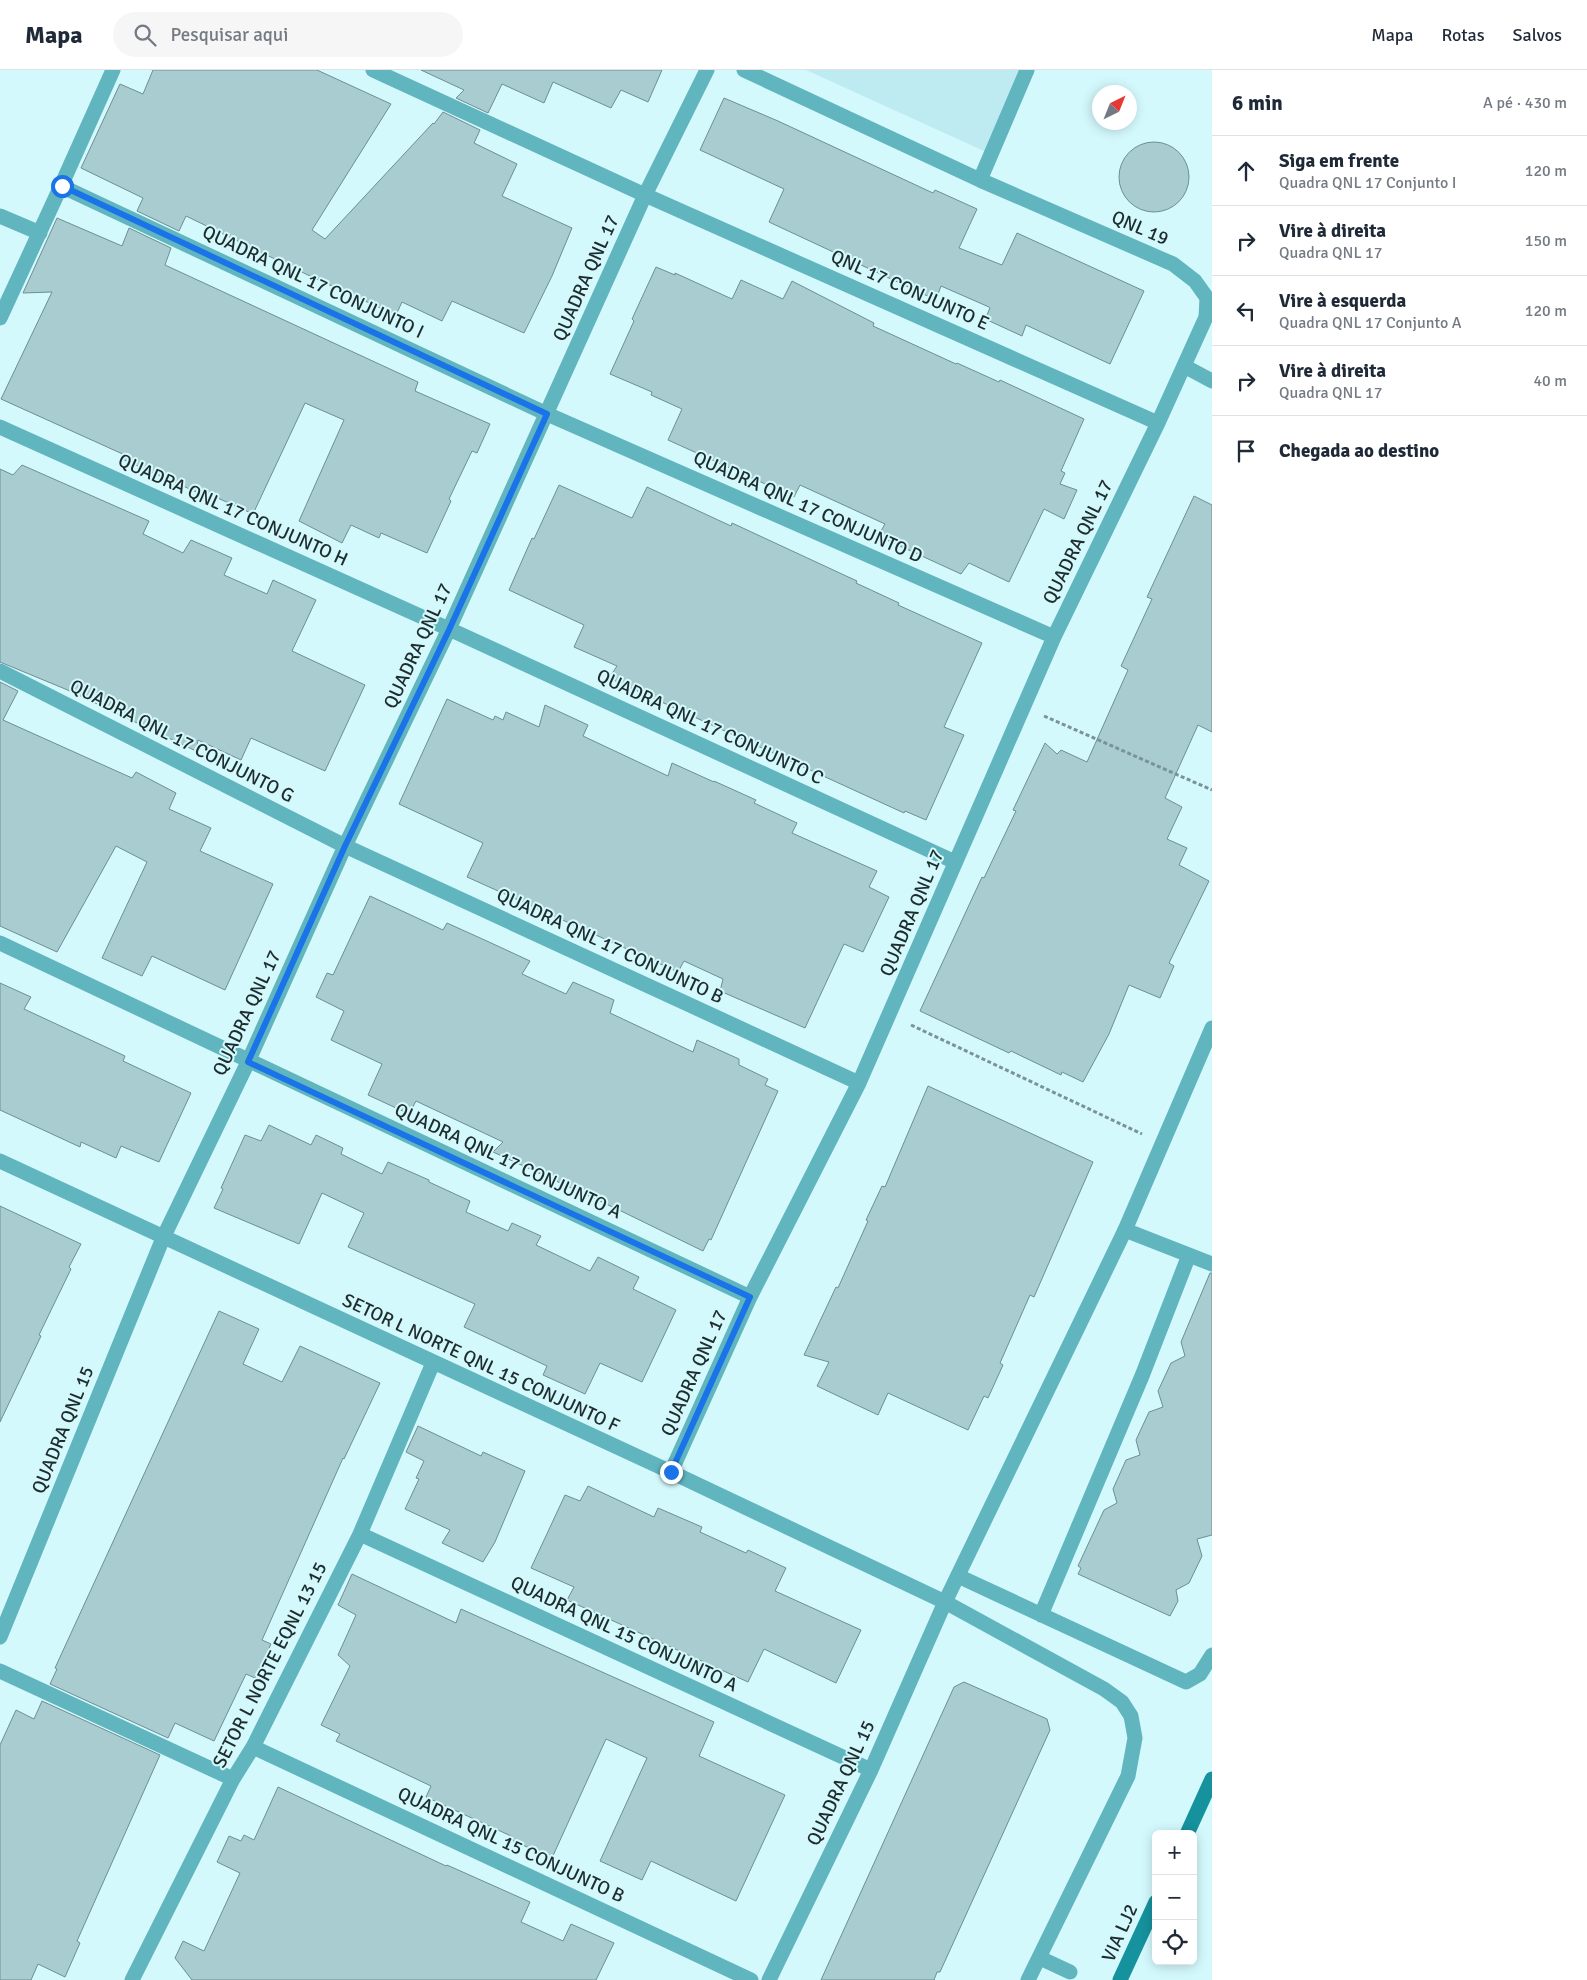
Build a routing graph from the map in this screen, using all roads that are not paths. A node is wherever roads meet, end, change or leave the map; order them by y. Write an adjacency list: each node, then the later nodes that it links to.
1 (113, 70): 7 (street)
2 (373, 70): 8 (street, QNL 17 CONJUNTO E)
3 (706, 70): 8 (street, QUADRA QNL 17)
4 (744, 70): 6 (street, QNL 19)
5 (1027, 70): 6 (street)
6 (980, 180): 12 (street, QNL 19)
7 (62, 186): 10 (street); 14 (street, QUADRA QNL 17 CONJUNTO I)
8 (646, 195): 14 (street, QUADRA QNL 17); 15 (street, QNL 17 CONJUNTO E)
9 (0, 216): 10 (street)
10 (40, 233): 11 (street)
11 (0, 318)
12 (1184, 366): 13 (street); 15 (street, QUADRA QNL 17)
13 (1212, 381)
14 (547, 414): 17 (street, QUADRA QNL 17); 18 (street, QUADRA QNL 17 CONJUNTO D)
15 (1158, 423): 18 (street, QUADRA QNL 17)
16 (0, 427): 17 (street, QUADRA QNL 17 CONJUNTO H)
17 (449, 630): 20 (street, QUADRA QNL 17); 21 (street, QUADRA QNL 17 CONJUNTO C)
18 (1054, 637): 21 (street, QUADRA QNL 17)
19 (0, 671): 20 (street, QUADRA QNL 17 CONJUNTO G)
20 (345, 846): 24 (street, QUADRA QNL 17); 25 (street, QUADRA QNL 17 CONJUNTO B)
21 (955, 862): 25 (street, QUADRA QNL 17)
22 (0, 943): 24 (street, QUADRA QNL 17 CONJUNTO A)
23 (1212, 1028): 27 (street)
24 (248, 1062): 28 (street, QUADRA QNL 17); 31 (street, QUADRA QNL 17 CONJUNTO A)
25 (859, 1083): 31 (street, QUADRA QNL 17)
26 (0, 1161): 28 (street, SETOR L NORTE QNL 15 CONJUNTO F)
27 (1126, 1230): 29 (street); 35 (street)
28 (163, 1238): 32 (street, SETOR L NORTE QNL 15 CONJUNTO F); 38 (street, QUADRA QNL 15)
29 (1189, 1255): 30 (street); 37 (street)
30 (1212, 1264)
31 (750, 1297): 33 (street, QUADRA QNL 17)
32 (433, 1363): 33 (street, SETOR L NORTE QNL 15 CONJUNTO F); 34 (street, SETOR L NORTE EQNL 13 15)
33 (671, 1472): 36 (street, SETOR L NORTE QNL 15 CONJUNTO F)
34 (360, 1534): 41 (street, SETOR L NORTE EQNL 13 15); 42 (street, QUADRA QNL 15 CONJUNTO A)
35 (958, 1576): 36 (street); 37 (street)
36 (946, 1602): 42 (street, QUADRA QNL 15); 47 (street, SETOR L NORTE QNL 15 CONJUNTO F)
37 (1041, 1615): 39 (street)
38 (0, 1637)
39 (1212, 1655)
40 (0, 1672): 43 (street)
41 (253, 1747): 43 (street, SETOR L NORTE EQNL 13 15); 50 (street, QUADRA QNL 15 CONJUNTO B)
42 (871, 1770): 51 (street, QUADRA QNL 15)
43 (233, 1779): 49 (street, SETOR L NORTE EQNL 13 15)
44 (1212, 1779): 45 (main road)
45 (1189, 1830)
46 (1152, 1911): 53 (main road, VIA LJ2)
47 (1040, 1958): 48 (street); 52 (street, SETOR L NORTE QNL 15 CONJUNTO F)
48 (1070, 1972)
49 (132, 1980)
50 (751, 1980)
51 (769, 1980)
52 (1028, 1980)
53 (1120, 1980)

